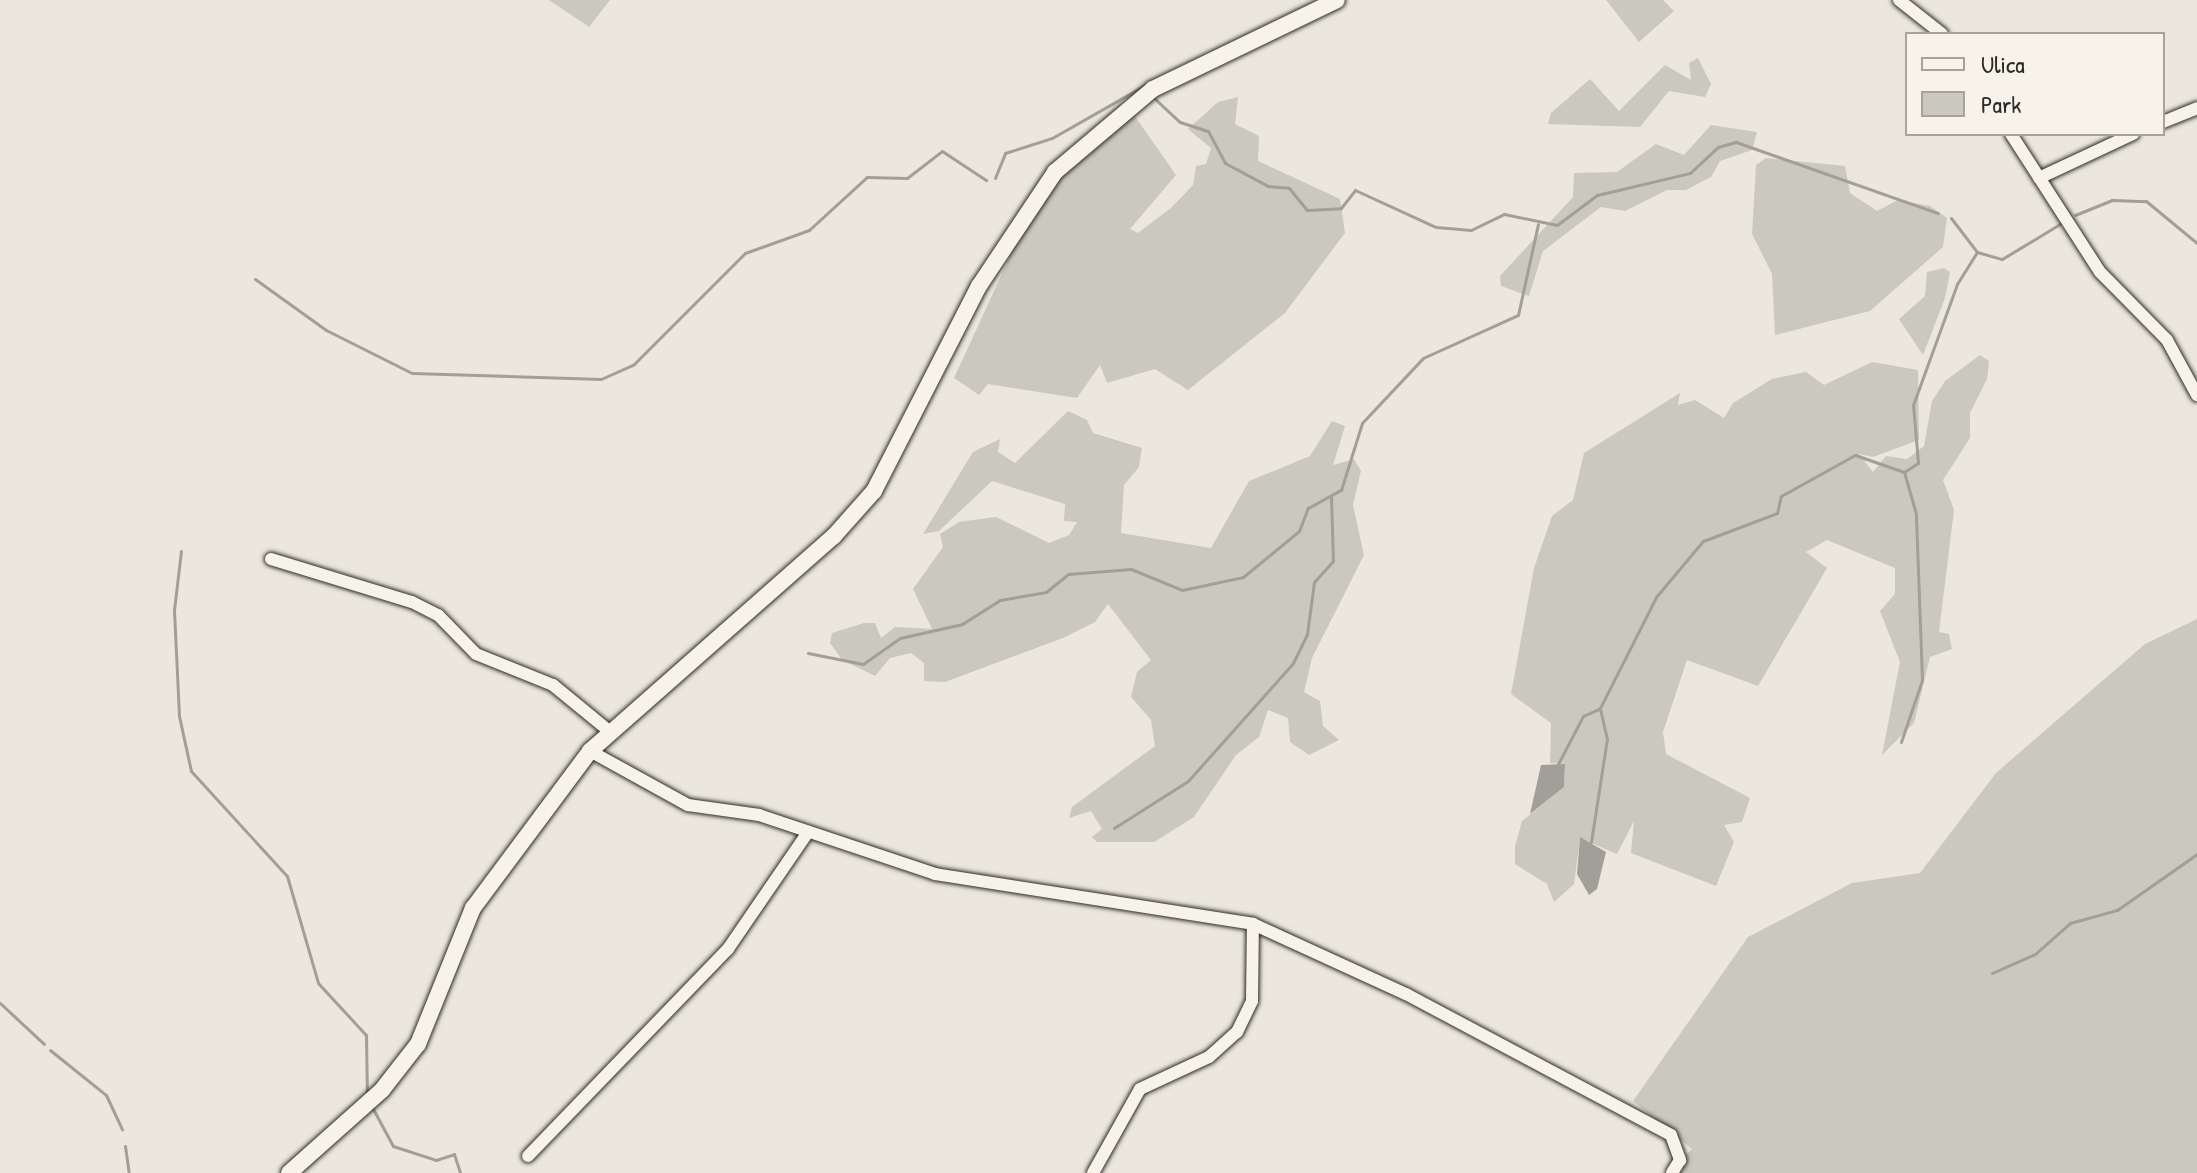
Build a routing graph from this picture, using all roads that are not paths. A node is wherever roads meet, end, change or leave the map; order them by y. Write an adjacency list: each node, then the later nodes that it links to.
1 (1337, 0): 11 (main road)
2 (1899, 0): 3 (street)
3 (1939, 32)
4 (2197, 108): 5 (street)
5 (2165, 121)
6 (2012, 136): 8 (street)
7 (2129, 136): 8 (street)
8 (2039, 178): 9 (street)
9 (2197, 395)
10 (271, 559): 11 (street)
11 (609, 731): 12 (main road)
12 (590, 751): 13 (street); 16 (main road)
13 (808, 832): 14 (street); 15 (street)
14 (1253, 924): 17 (street); 18 (street)
15 (528, 1156)
16 (289, 1173)
17 (1093, 1173)
18 (1672, 1173)

